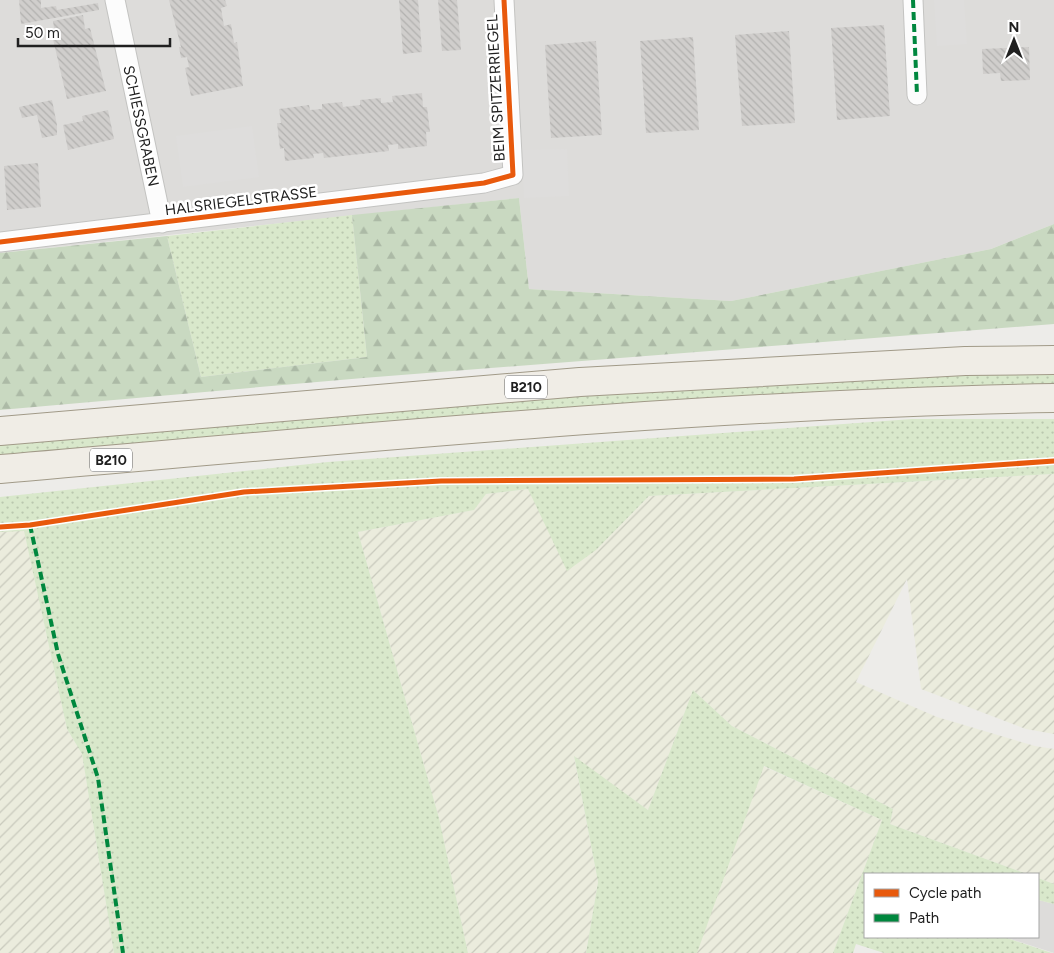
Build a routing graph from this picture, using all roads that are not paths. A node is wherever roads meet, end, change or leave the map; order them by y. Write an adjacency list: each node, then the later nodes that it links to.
1 (115, 0): 6 (street, SCHIESSGRABEN)
2 (504, 0): 5 (street, BEIM SPITZERRIEGEL)
3 (913, 0): 4 (street)
4 (917, 95)
5 (484, 183): 6 (street, HALSRIEGELSTRASSE)
6 (162, 223): 7 (street, HALSRIEGELSTRASSE)
7 (0, 242)
8 (1054, 360): 10 (main road, B210)
9 (1054, 398): 11 (main road, B210)
10 (0, 431)
11 (0, 469)

